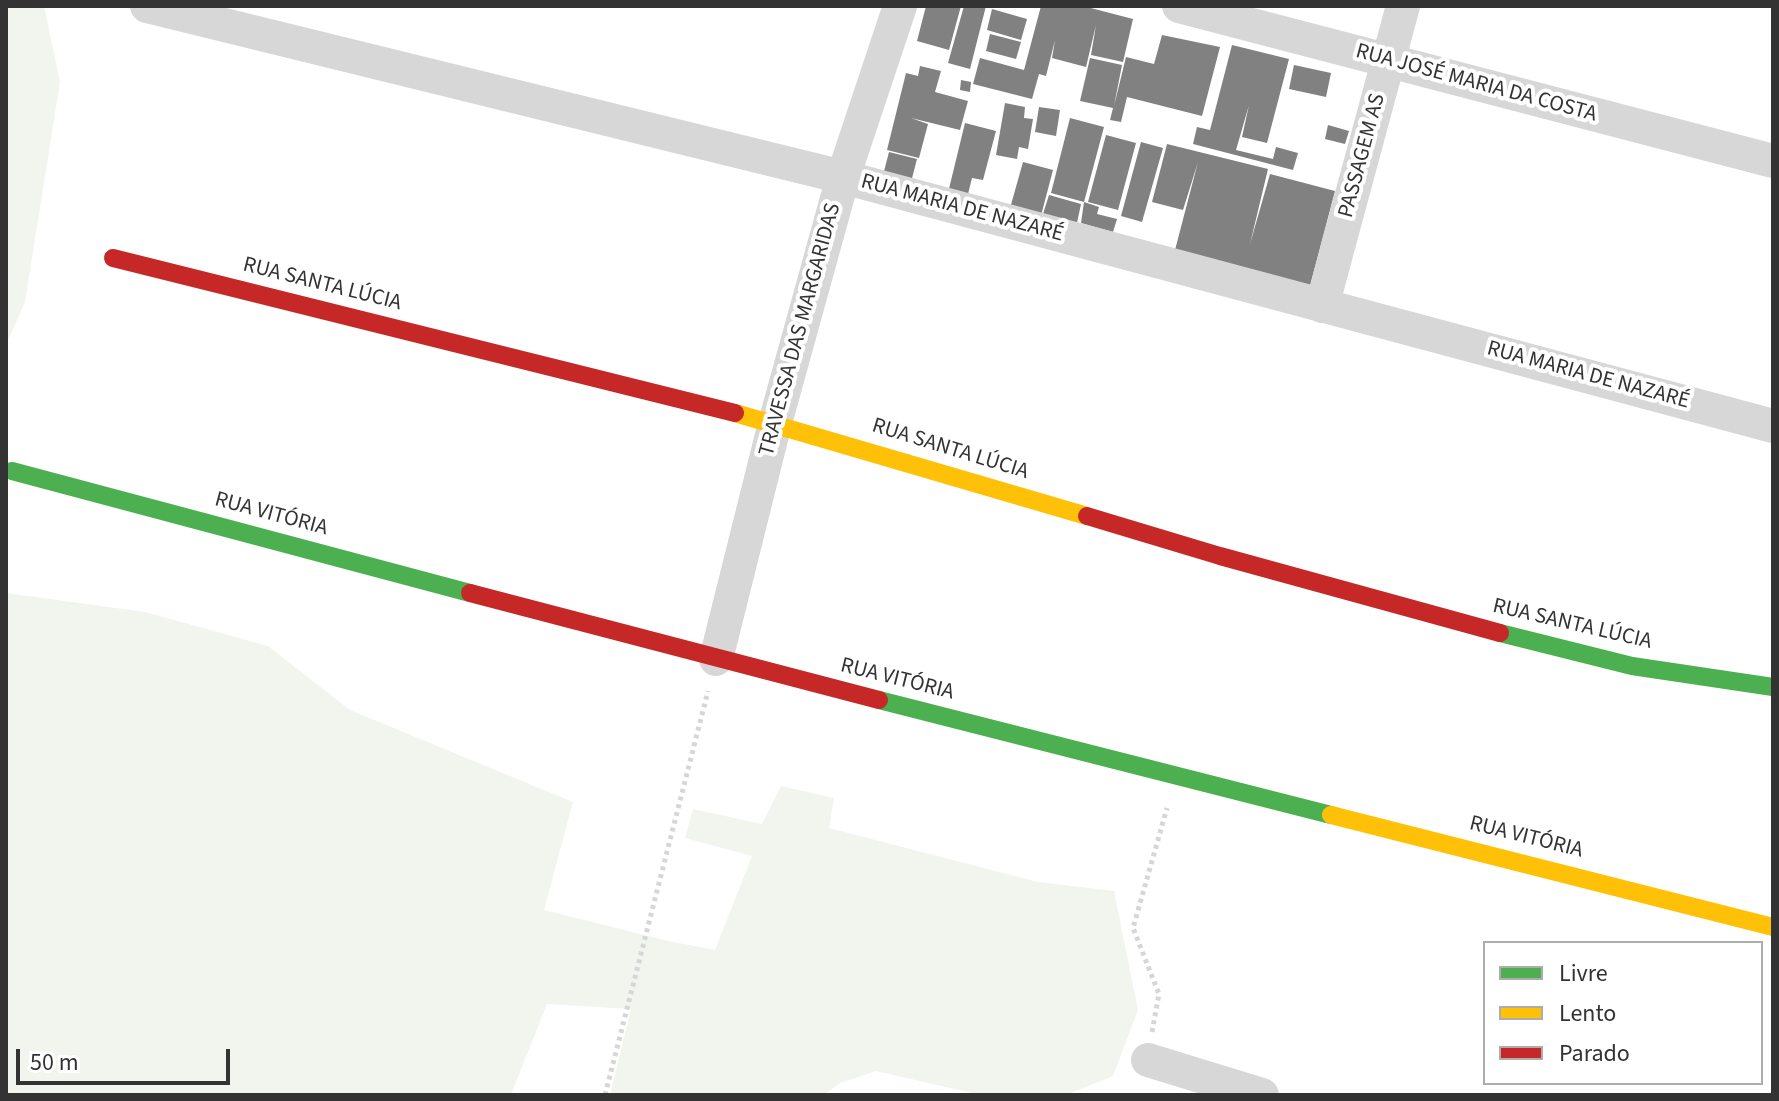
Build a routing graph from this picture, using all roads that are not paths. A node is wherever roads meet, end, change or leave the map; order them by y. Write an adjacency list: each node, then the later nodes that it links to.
1 (147, 6): 7 (street, RUA MARIA DE NAZARÉ)
2 (900, 6): 7 (street, TRAVESSA DAS MARGARIDAS)
3 (1179, 6): 5 (street, RUA JOSÉ MARIA DA COSTA)
4 (1403, 6): 5 (street, PASSAGEM AS)
5 (1388, 62): 6 (street, RUA JOSÉ MARIA DA COSTA); 9 (street, PASSAGEM AS)
6 (1773, 161)
7 (843, 177): 9 (street, RUA MARIA DE NAZARÉ); 10 (street, TRAVESSA DAS MARGARIDAS)
8 (113, 258): 10 (street, RUA SANTA LÚCIA)
9 (1322, 306): 11 (street, RUA MARIA DE NAZARÉ)
10 (775, 423): 13 (street, TRAVESSA DAS MARGARIDAS); 14 (street, RUA SANTA LÚCIA)
11 (1773, 426)
12 (12, 471): 13 (street, RUA VITÓRIA)
13 (716, 659): 15 (street, RUA VITÓRIA)
14 (1773, 687)
15 (1773, 927)
16 (1148, 1060): 17 (street)
17 (1262, 1095)

